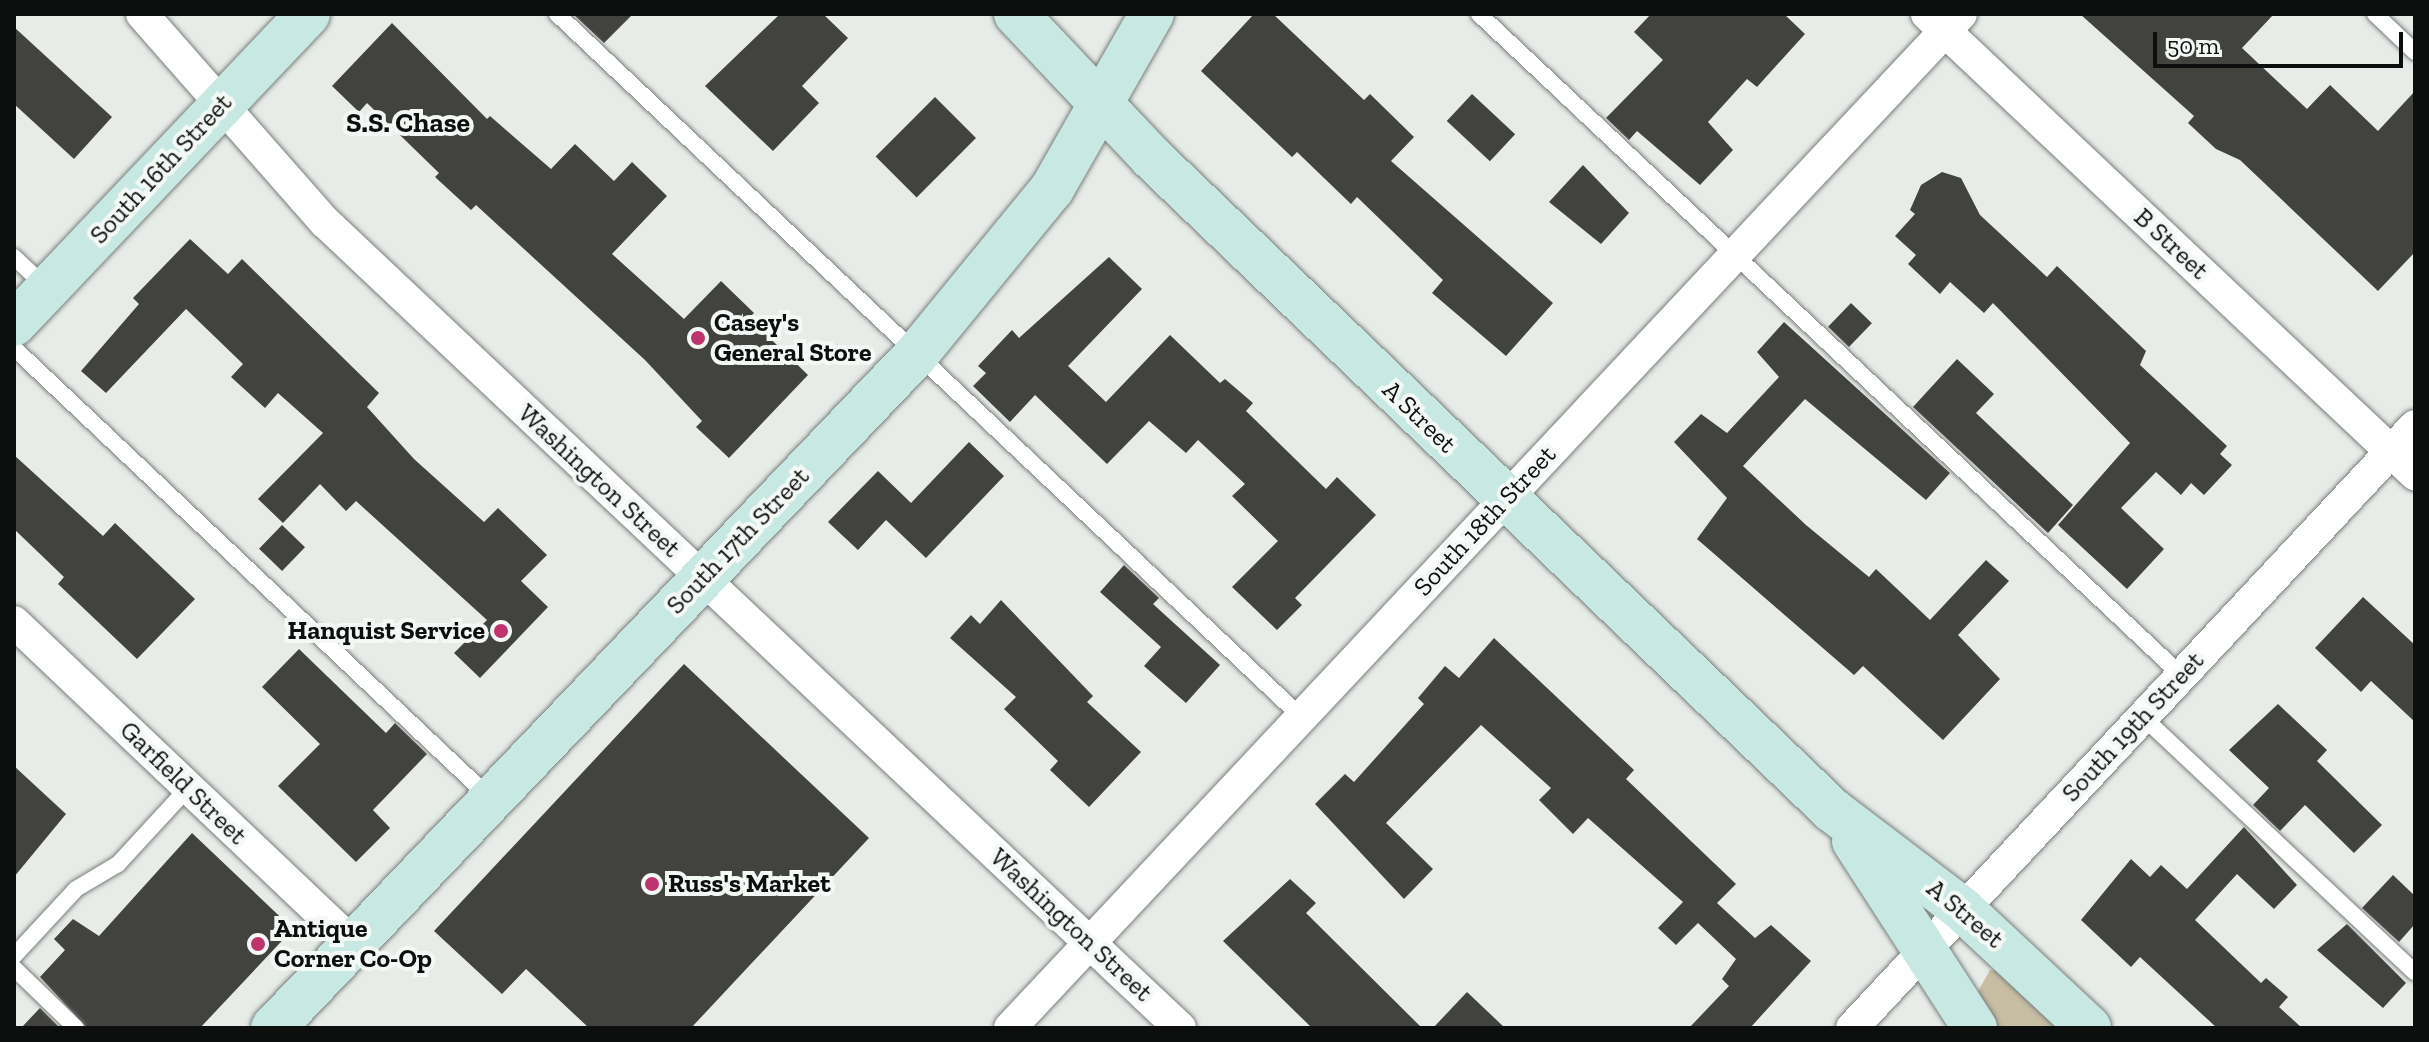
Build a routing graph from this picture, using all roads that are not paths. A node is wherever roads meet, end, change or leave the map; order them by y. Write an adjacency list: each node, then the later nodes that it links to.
1 (142, 14): 11 (street, Washington Street)
2 (308, 14): 11 (main road, South 16th Street)
3 (557, 14): 17 (lane)
4 (1016, 14): 10 (main road, A Street)
5 (1152, 14): 10 (main road, South 17th Street)
6 (1479, 14): 12 (lane)
7 (2375, 14): 9 (lane)
8 (1945, 20): 12 (street, South 18th Street); 19 (street, B Street)
9 (2415, 52)
10 (1100, 103): 17 (main road, South 17th Street); 21 (main road, A Street)
11 (221, 106): 14 (main road, South 16th Street); 22 (street, Washington Street)
12 (1735, 256): 21 (street, South 18th Street); 24 (lane)
13 (14, 257): 14 (lane)
14 (48, 289): 15 (main road, South 16th Street)
15 (14, 324)
16 (14, 348): 28 (lane)
17 (916, 355): 22 (main road, South 17th Street); 25 (lane)
18 (2415, 426): 19 (street, South 19th Street)
19 (2391, 451): 20 (street, B Street); 24 (street, South 19th Street)
20 (2415, 474)
21 (1505, 499): 25 (street, South 18th Street); 29 (main road, A Street)
22 (702, 578): 28 (main road, South 17th Street); 31 (street, Washington Street)
23 (14, 622): 27 (street, Garfield Street)
24 (2181, 675): 26 (street, South 19th Street)
25 (1300, 716): 31 (street, South 18th Street)
26 (2143, 717): 30 (street, South 19th Street); 36 (lane)
27 (188, 788): 32 (street, Garfield Street); 34 (lane)
28 (491, 799): 32 (main road, South 17th Street)
29 (1832, 810): 30 (main road, A Street); 33 (main road, A Street)
30 (1962, 909): 33 (street, South 19th Street); 43 (main road, A Street)
31 (1090, 943): 39 (street, South 18th Street); 40 (street, Washington Street)
32 (353, 944): 38 (main road, South 17th Street)
33 (1926, 949): 41 (street, South 19th Street); 42 (main road, A Street)
34 (14, 956)
35 (14, 968): 37 (lane)
36 (2415, 972)
37 (76, 1028)
38 (273, 1028)
39 (1010, 1028)
40 (1180, 1028)
41 (1852, 1028)
42 (1975, 1028)
43 (2089, 1028)

